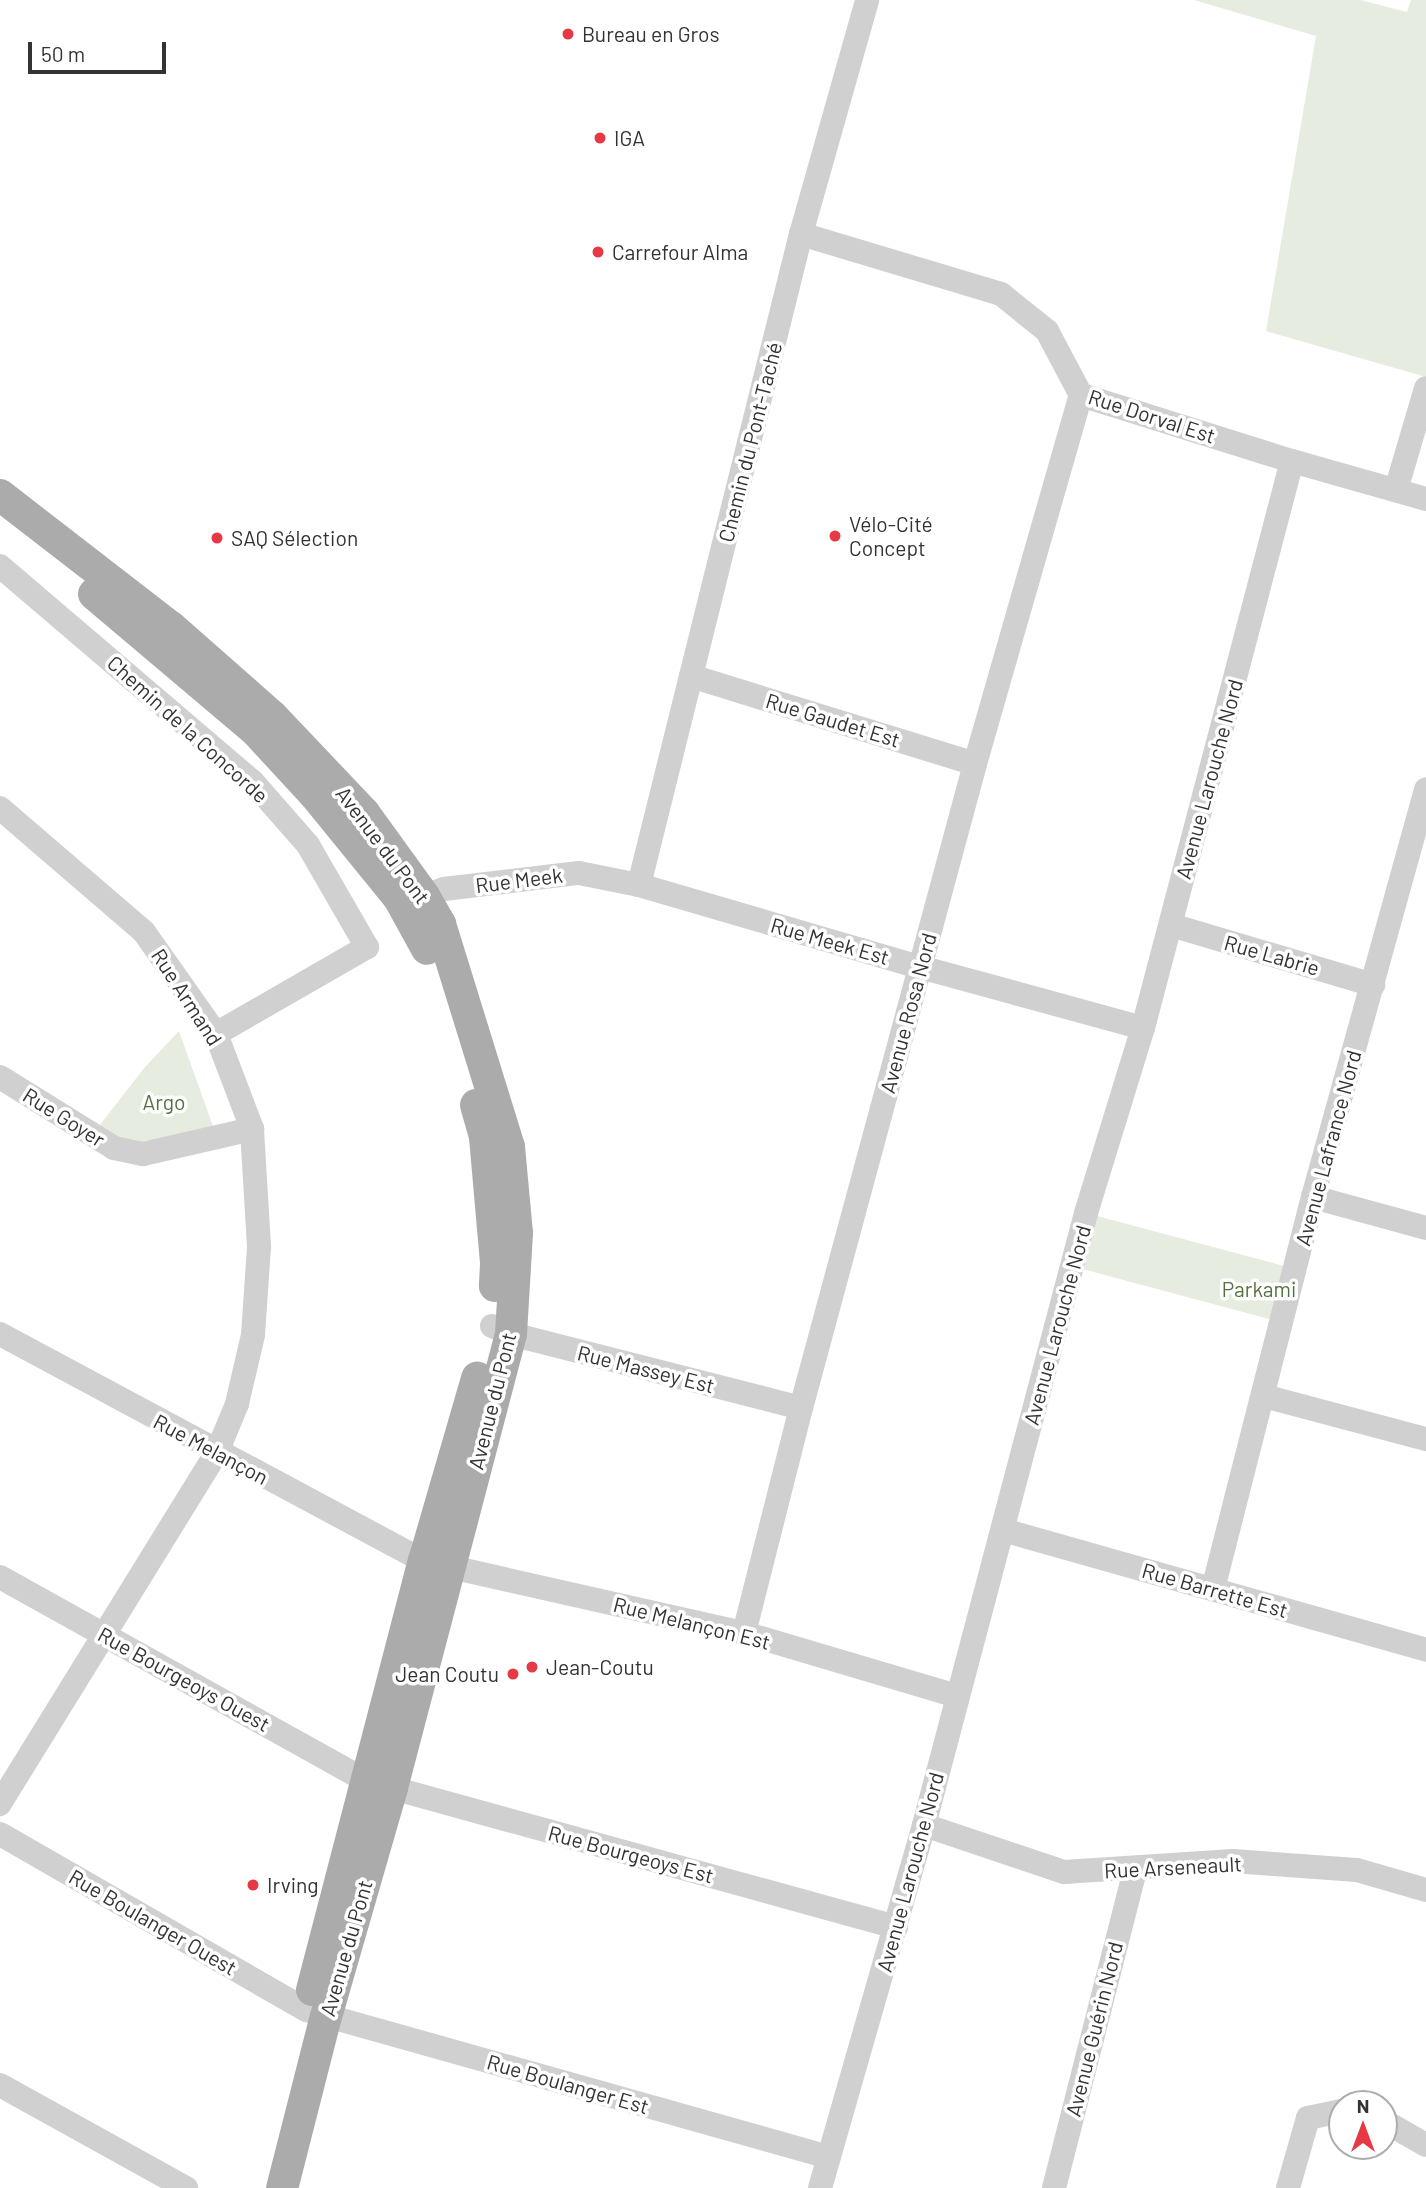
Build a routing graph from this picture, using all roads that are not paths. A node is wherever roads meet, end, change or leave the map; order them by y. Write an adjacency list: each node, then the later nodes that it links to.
1 (867, 0): 2 (street, Chemin du Pont-Taché)
2 (802, 234): 4 (street, Rue Dorval Est); 11 (street, Chemin du Pont-Taché)
3 (1426, 388): 6 (street)
4 (1081, 395): 5 (street, Rue Dorval Est); 12 (street, Avenue Rosa Nord)
5 (1292, 461): 6 (street, Rue Dorval Est); 17 (street, Avenue Larouche Nord)
6 (1396, 491): 8 (street, Rue Dorval Est)
7 (0, 495): 16 (main road, Avenue du Pont)
8 (1426, 499)
9 (0, 523): 16 (main road, Avenue du Pont)
10 (0, 566): 21 (street, Chemin de la Concorde)
11 (691, 676): 12 (street, Rue Gaudet Est); 15 (street, Chemin du Pont-Taché)
12 (975, 764): 18 (street, Avenue Rosa Nord)
13 (1426, 789): 19 (street, Avenue Lafrance Nord)
14 (0, 808): 21 (street, Rue Armand)
15 (639, 885): 16 (street, Rue Meek); 18 (street, Rue Meek Est)
16 (411, 897): 26 (main road, Avenue du Pont)
17 (1171, 925): 19 (street, Rue Labrie); 20 (street, Avenue Larouche Nord)
18 (920, 967): 20 (street, Rue Meek Est); 29 (street, Avenue Rosa Nord)
19 (1373, 985): 24 (street, Avenue Lafrance Nord)
20 (1143, 1028): 32 (street, Avenue Larouche Nord)
21 (216, 1034): 23 (street, Rue Armand)
22 (0, 1077): 23 (street, Rue Goyer)
23 (252, 1129): 31 (street, Rue Armand)
24 (1313, 1198): 25 (street); 28 (street, Avenue Lafrance Nord)
25 (1426, 1228)
26 (502, 1331): 29 (street, Rue Massey Est); 33 (main road, Avenue du Pont)
27 (0, 1334): 31 (street, Rue Melançon)
28 (1264, 1396): 30 (street); 35 (street, Avenue Lafrance Nord)
29 (801, 1408): 36 (street, Avenue Rosa Nord)
30 (1426, 1438)
31 (217, 1452): 33 (street, Rue Melançon); 37 (street, Rue Armand)
32 (1003, 1530): 35 (street, Rue Barrette Est); 39 (street, Avenue Larouche Nord)
33 (437, 1564): 36 (street, Rue Melançon Est); 40 (main road, Avenue du Pont)
34 (0, 1577): 37 (street, Rue Bourgeoys Ouest)
35 (1213, 1589): 38 (street, Rue Barrette Est)
36 (744, 1633): 39 (street, Rue Melançon Est)
37 (104, 1635): 40 (street, Rue Bourgeoys Ouest); 41 (street, Rue Armand)
38 (1426, 1650)
39 (957, 1696): 42 (street, Avenue Larouche Nord)
40 (379, 1785): 46 (street, Rue Bourgeoys Est); 47 (main road, Avenue du Pont)
41 (0, 1804)
42 (924, 1825): 44 (street, Rue Arseneault); 46 (street, Avenue Larouche Nord)
43 (0, 1834): 47 (street, Rue Boulanger Ouest)
44 (1135, 1870): 45 (street, Rue Arseneault); 57 (street, Avenue Guérin Nord)
45 (1426, 1890)
46 (896, 1927): 52 (street, Avenue Larouche Nord)
47 (316, 2013): 52 (street, Rue Boulanger Est); 54 (main road, Avenue du Pont); 55 (main road, Avenue du Pont)
48 (0, 2085): 53 (street)
49 (1328, 2114): 58 (street)
50 (1398, 2129): 51 (street)
51 (1426, 2145)
52 (829, 2157): 56 (street, Avenue Larouche Nord)
53 (186, 2188)
54 (260, 2188)
55 (282, 2188)
56 (820, 2188)
57 (1054, 2188)
58 (1287, 2188)

